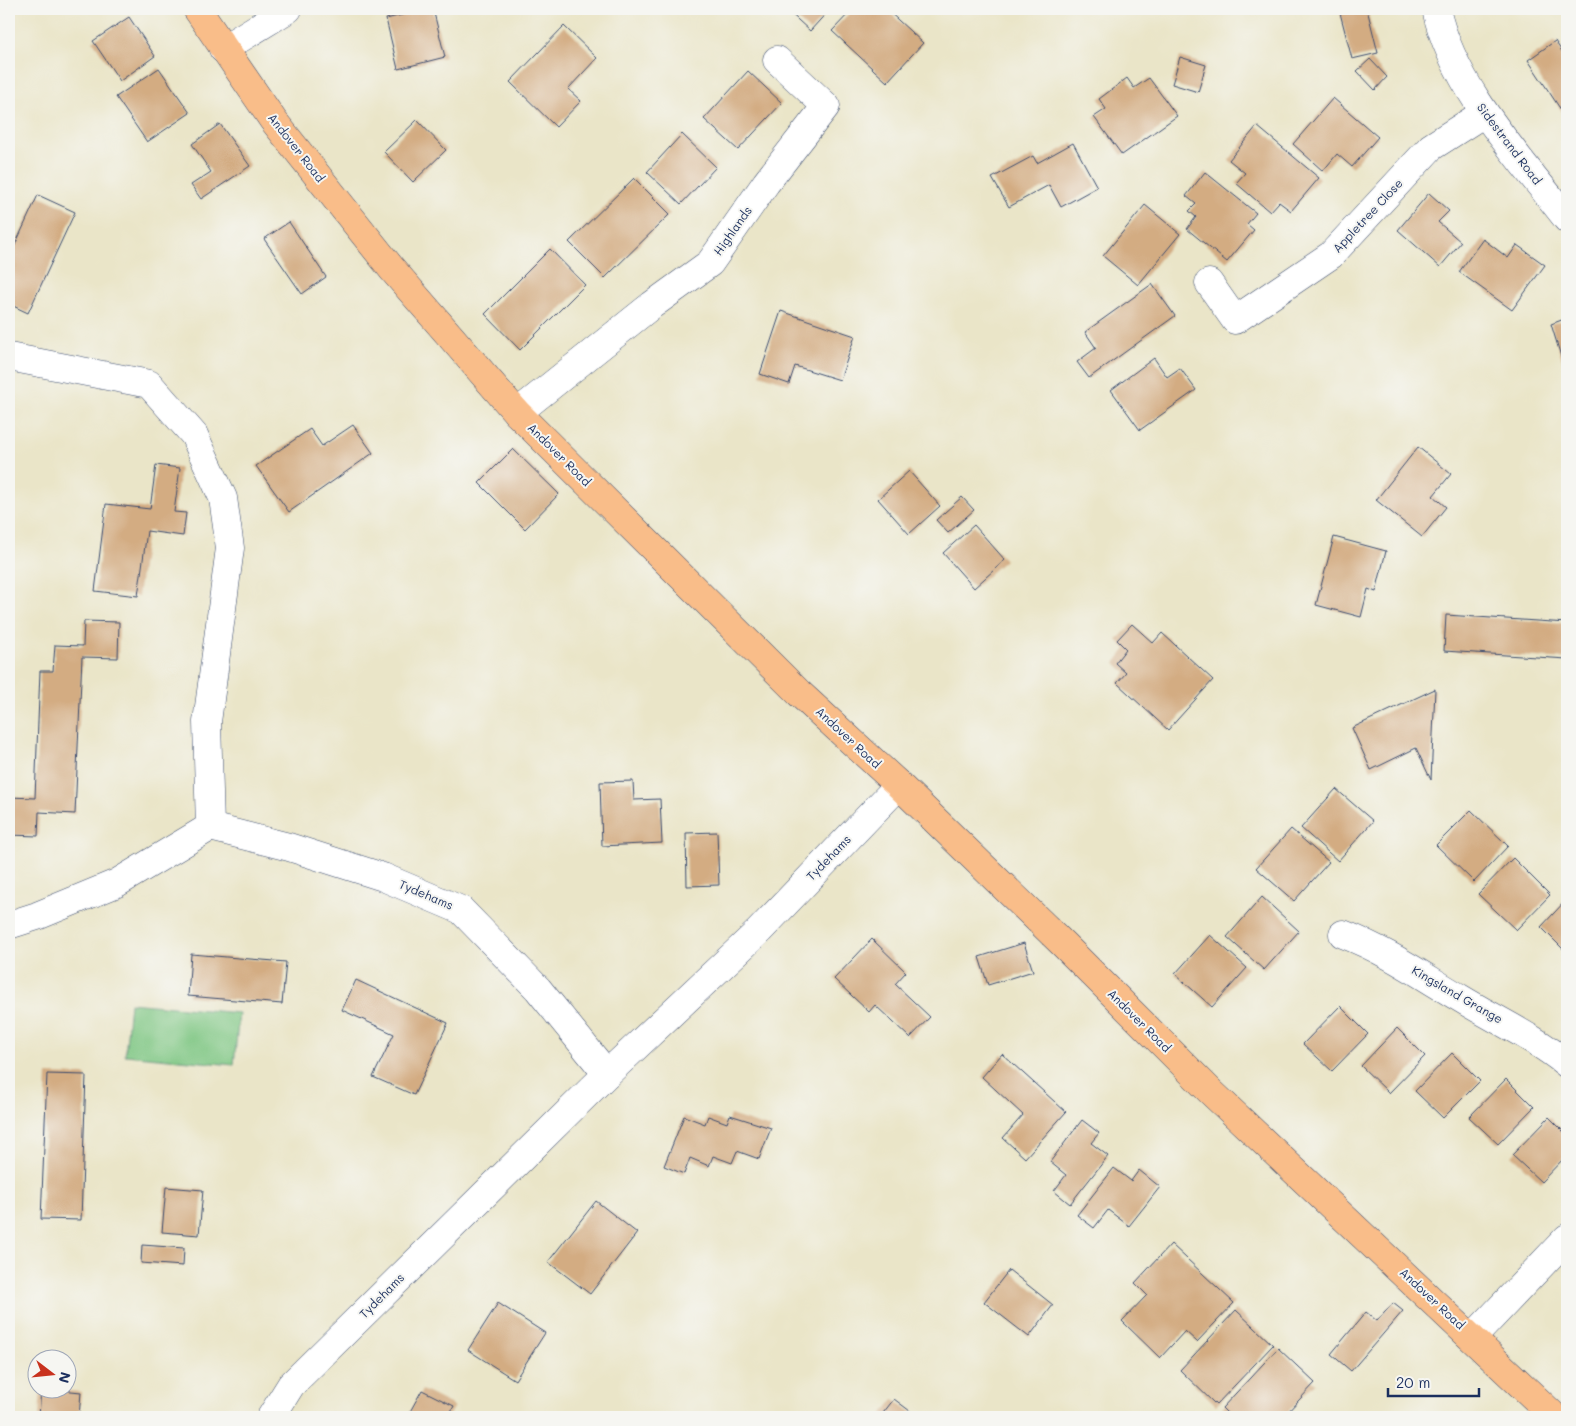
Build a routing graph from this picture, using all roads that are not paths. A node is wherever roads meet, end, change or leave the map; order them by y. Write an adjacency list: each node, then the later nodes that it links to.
1 (197, 9): 4 (main road, Andover Road)
2 (288, 9): 4 (street)
3 (1436, 9): 6 (street, Sidestrand Road)
4 (224, 49): 10 (main road, Andover Road)
5 (776, 60): 10 (street, Highlands)
6 (1484, 112): 7 (street, Sidestrand Road); 8 (street, Appletree Close)
7 (1567, 219)
8 (1209, 283)
9 (9, 357): 12 (street)
10 (517, 413): 11 (main road, Andover Road)
11 (899, 785): 16 (street, Tydehams); 18 (main road, Andover Road)
12 (210, 827): 13 (street); 16 (street, Tydehams)
13 (9, 925)
14 (1343, 934): 15 (street, Kingsland Grange)
15 (1567, 1064)
16 (607, 1074): 19 (street, Tydehams)
17 (1567, 1238): 18 (street)
18 (1473, 1337): 20 (main road, Andover Road)
19 (271, 1417)
20 (1555, 1417)

